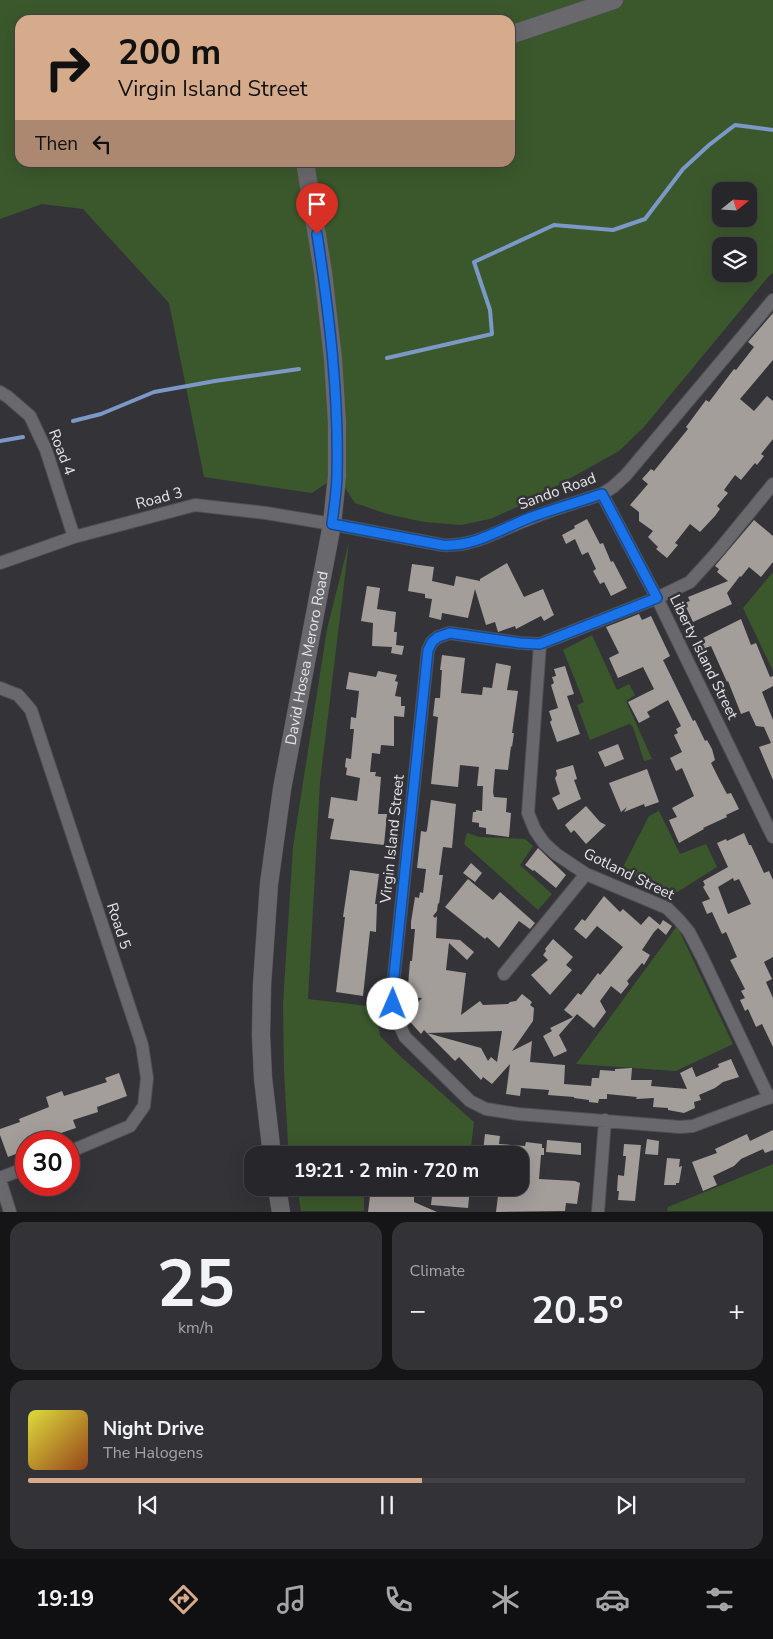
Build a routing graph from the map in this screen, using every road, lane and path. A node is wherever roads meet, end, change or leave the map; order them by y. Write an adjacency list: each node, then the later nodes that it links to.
1 (614, 0): 2 (main road)
2 (515, 33)
3 (306, 167): 8 (main road, David Hosea Meroro Road)
4 (773, 300): 7 (street, Sando Road)
5 (0, 392): 9 (street, Road 4)
6 (773, 484): 11 (street, Virgin Island Street)
7 (602, 494): 8 (street, Sando Road); 11 (street, Liberty Island Street)
8 (332, 524): 9 (street, Road 3); 19 (main road, David Hosea Meroro Road)
9 (74, 537): 10 (street, Road 3)
10 (0, 563)
11 (657, 598): 12 (street, Virgin Island Street); 14 (street, Liberty Island Street)
12 (540, 644): 15 (street, Gotland Street); 18 (street, Virgin Island Street)
13 (0, 688): 20 (street, Road 5)
14 (773, 837)
15 (586, 874): 16 (street); 17 (street, Gotland Street)
16 (504, 974)
17 (771, 1097): 18 (street, Virgin Island Street)
18 (605, 1120): 26 (street)
19 (271, 1146)
20 (80, 1147)
21 (15, 1173): 22 (street)
22 (0, 1179): 24 (street)
23 (278, 1196): 25 (main road)
24 (10, 1212)
25 (281, 1212)
26 (598, 1212)

